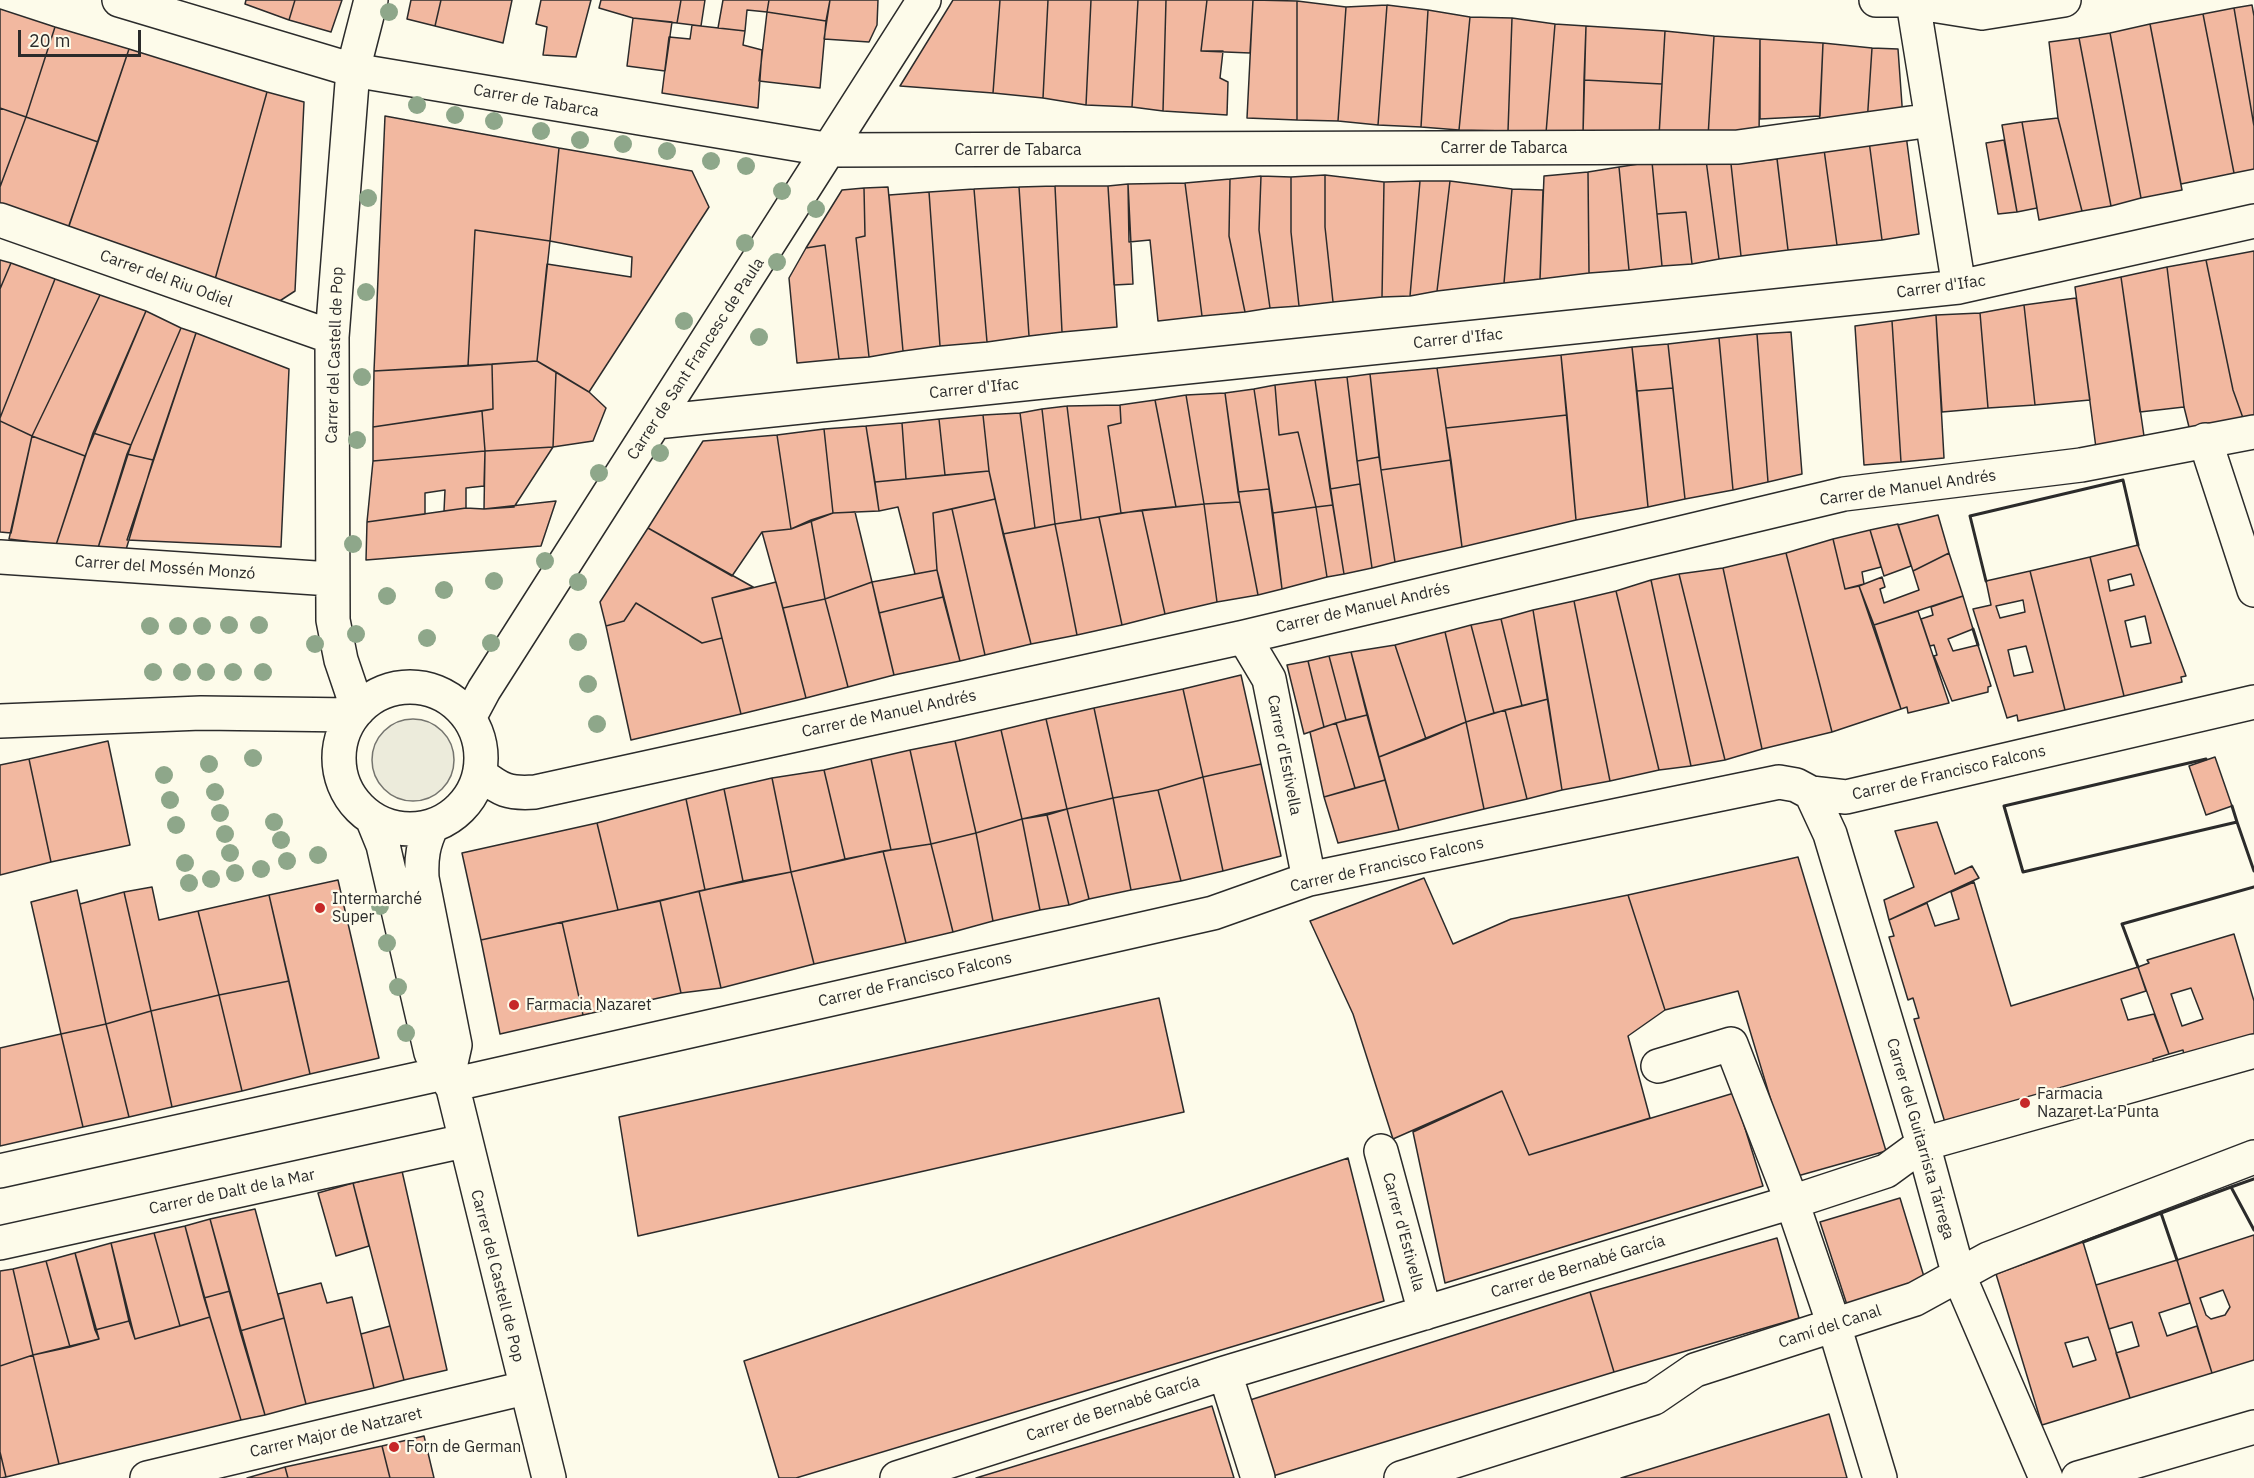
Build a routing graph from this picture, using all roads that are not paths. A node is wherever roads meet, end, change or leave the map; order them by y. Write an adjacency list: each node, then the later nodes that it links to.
1 (119, 0): 7 (street, Carrer de Tabarca)
2 (372, 0): 7 (street, Carrer del Castell de Pop)
3 (924, 0): 9 (street, Carrer de Sant Francesc de Paula)
4 (1876, 0): 6 (street)
5 (2064, 0): 6 (street)
6 (1914, 1): 8 (street)
7 (353, 70): 9 (street, Carrer de Tabarca); 13 (street, Carrer del Castell de Pop)
8 (1932, 120): 9 (street, Carrer de Tabarca); 12 (street)
9 (831, 150): 14 (street, Carrer de Sant Francesc de Paula)
10 (0, 220): 13 (street, Carrer del Riu Odiel)
11 (2254, 221): 12 (street, Carrer d'Ifac)
12 (1959, 287): 14 (street, Carrer d'Ifac)
13 (333, 338): 18 (street, Carrer del Castell de Pop)
14 (656, 422): 23 (street, Carrer de Sant Francesc de Paula)
15 (2254, 432): 16 (street, Carrer de Manuel Andrés)
16 (2205, 440): 19 (street); 20 (street, Carrer de Manuel Andrés)
17 (0, 557): 18 (street, Carrer del Mossén Monzó)
18 (331, 579): 22 (street, Carrer del Castell de Pop)
19 (2254, 590)
20 (1244, 637): 25 (street, Carrer de Manuel Andrés); 29 (street, Carrer d'Estivella)
21 (2254, 702): 26 (street, Carrer de Francisco Falcons)
22 (355, 713): 23 (street); 24 (street); 27 (street)
23 (469, 718): 25 (street)
24 (0, 721)
25 (480, 774): 28 (street)
26 (1811, 794): 29 (street, Carrer de Francisco Falcons); 34 (street, Carrer del Guitarrista Tárrega)
27 (372, 818): 28 (street); 32 (street, Carrer del Castell de Pop)
28 (432, 826): 32 (street, Carrer del Castell de Pop)
29 (1309, 879): 32 (street, Carrer de Francisco Falcons)
30 (2254, 1051): 34 (street, Carrer de Bernabé García)
31 (1658, 1066): 38 (street)
32 (450, 1079): 33 (street, Carrer del Castell de Pop); 37 (street)
33 (464, 1141): 39 (street, Carrer de Dalt de la Mar); 44 (street, Carrer del Castell de Pop)
34 (1923, 1144): 38 (street, Carrer de Bernabé García); 40 (street, Carrer del Guitarrista Tárrega)
35 (1381, 1151): 41 (street, Carrer d'Estivella)
36 (2254, 1157): 40 (street, Camí del Canal)
37 (0, 1171)
38 (1792, 1202): 41 (street, Carrer de Bernabé García); 42 (street)
39 (0, 1243)
40 (1959, 1276): 42 (street, Camí del Canal); 52 (street, Carrer del Guitarrista Tárrega)
41 (1425, 1313): 43 (street, Carrer de Bernabé García)
42 (1834, 1325): 50 (street, Camí del Canal); 51 (street)
43 (1225, 1373): 48 (street, Carrer de Bernabé García); 49 (street)
44 (525, 1388): 46 (street, Carrer Major de Natzaret); 47 (street, Carrer del Castell de Pop)
45 (2254, 1426): 53 (street)
46 (147, 1478)
47 (549, 1478)
48 (897, 1478)
49 (1258, 1478)
50 (1401, 1478)
51 (1880, 1478)
52 (2046, 1478)
53 (2078, 1478)

